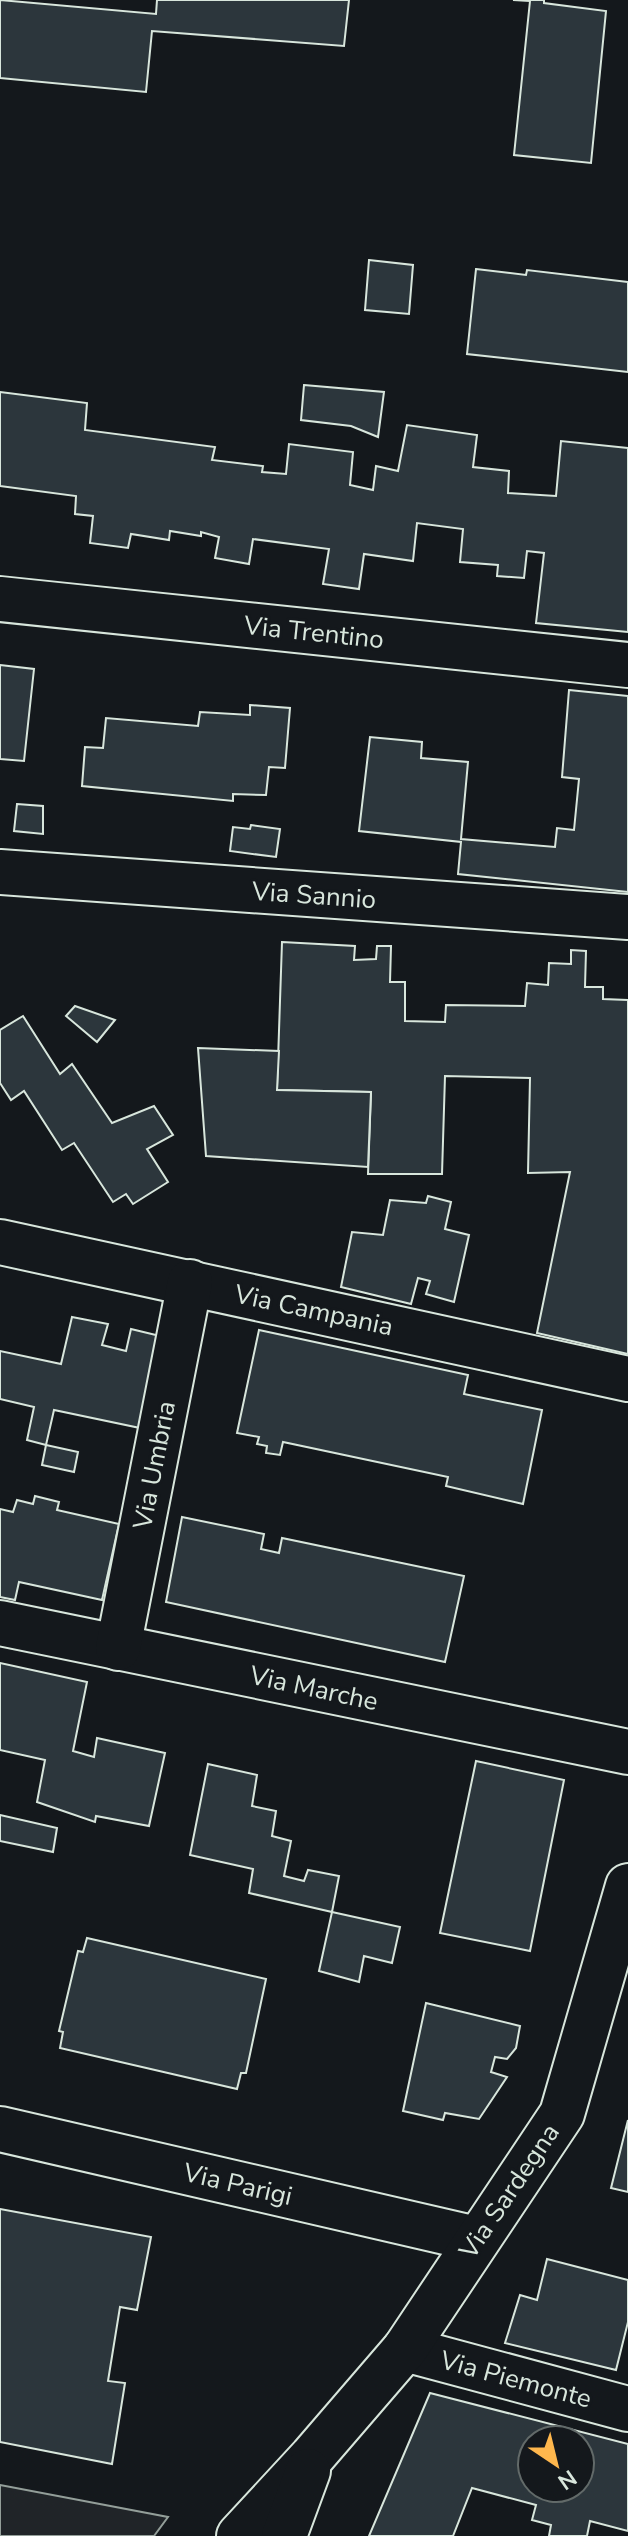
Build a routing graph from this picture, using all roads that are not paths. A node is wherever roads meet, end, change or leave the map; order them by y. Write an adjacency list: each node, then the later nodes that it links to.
1 (0, 599): 2 (street, Via Trentino)
2 (628, 665)
3 (0, 872): 4 (street, Via Sannio)
4 (628, 917)
5 (0, 1242): 6 (street, Via Campania)
6 (190, 1282): 7 (street, Via Campania); 9 (street, Via Umbria)
7 (628, 1379)
8 (0, 1623): 9 (street, Via Marche)
9 (118, 1648): 10 (street, Via Marche)
10 (628, 1752)
11 (628, 1886): 13 (street, Via Sardegna)
12 (0, 2129): 13 (street, Via Parigi)
13 (476, 2239): 14 (street, Via Sardegna)
14 (405, 2349): 15 (street, Via Piemonte); 16 (street, Via Sardegna)
15 (628, 2409)
16 (312, 2457): 17 (street, Via Sardegna); 18 (street, Via Sardegna)
17 (239, 2536)
18 (284, 2536)

